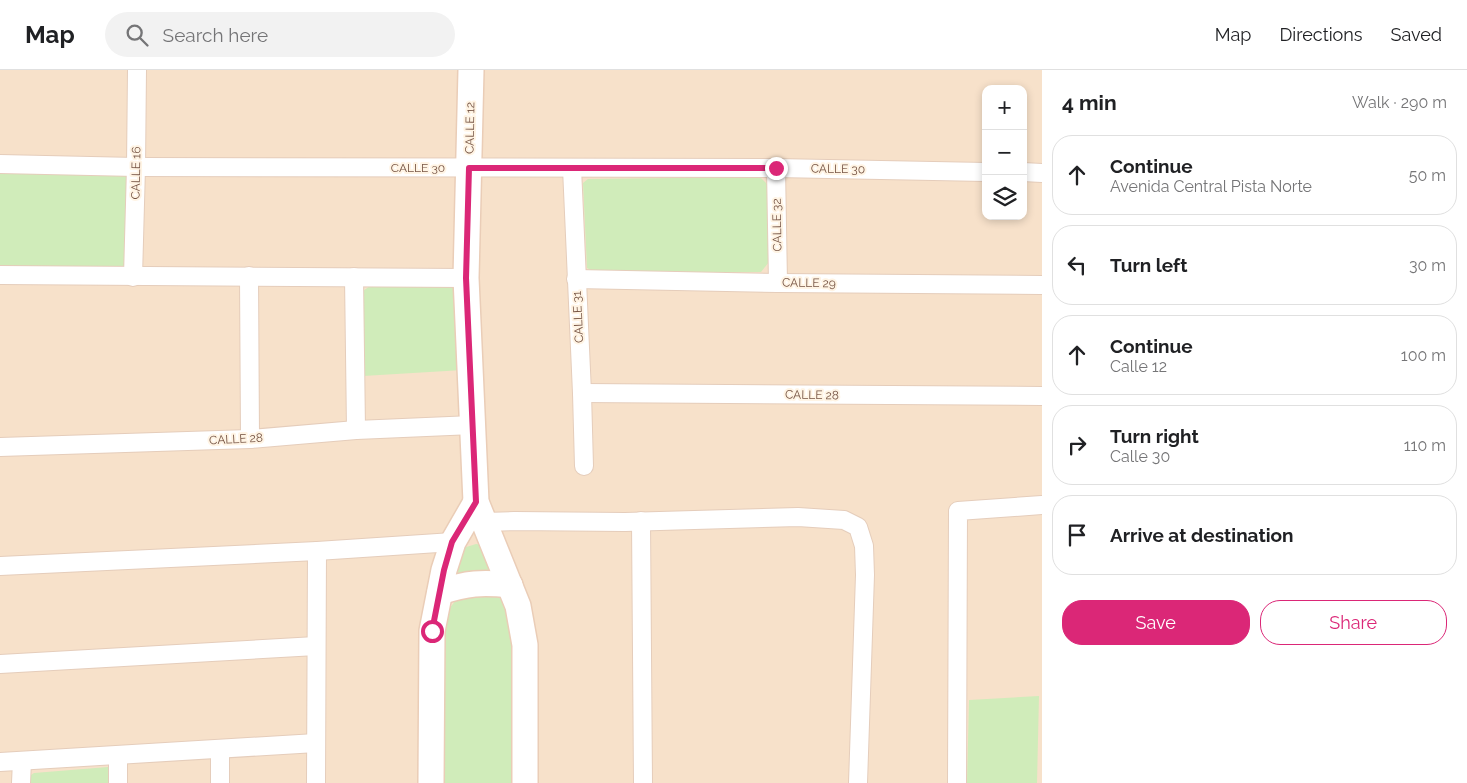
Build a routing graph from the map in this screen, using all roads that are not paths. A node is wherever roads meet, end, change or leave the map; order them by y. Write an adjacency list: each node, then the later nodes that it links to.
1 (137, 70): 4 (street, CALLE 16)
2 (471, 70): 5 (street, CALLE 12)
3 (0, 164): 4 (street, CALLE 30)
4 (136, 167): 5 (street, CALLE 30); 13 (street, CALLE 16)
5 (469, 168): 6 (street, CALLE 30); 15 (street, CALLE 12)
6 (572, 168): 7 (street, CALLE 30); 16 (street, CALLE 31)
7 (776, 168): 8 (street, CALLE 30); 17 (street, CALLE 32)
8 (982, 172)
9 (1027, 172): 10 (street)
10 (1042, 173)
11 (0, 275): 13 (street)
12 (248, 276): 13 (street); 14 (street); 23 (street)
13 (133, 277)
14 (354, 277): 15 (street); 22 (street)
15 (466, 278): 21 (street, CALLE 12)
16 (576, 279): 17 (street, CALLE 29); 19 (street, CALLE 31)
17 (778, 283): 18 (street, CALLE 29)
18 (1042, 285)
19 (582, 393): 20 (street, CALLE 28); 25 (street, CALLE 31)
20 (1042, 396)
21 (472, 425): 22 (street, CALLE 28); 27 (street, CALLE 12)
22 (356, 430): 23 (street, CALLE 28)
23 (250, 439): 24 (street, CALLE 28)
24 (0, 448)
25 (584, 466)
26 (1042, 505): 49 (street)
27 (481, 512): 28 (street); 29 (street); 32 (street, CALLE 12)
28 (641, 521): 47 (street); 48 (street)
29 (452, 542): 30 (street); 33 (street)
30 (317, 551): 31 (street); 34 (street)
31 (0, 566)
32 (510, 585): 33 (street); 46 (street, CALLE 12)
33 (440, 592): 45 (street)
34 (316, 646): 35 (street); 36 (street)
35 (0, 664)
36 (316, 743): 37 (street); 44 (street)
37 (220, 749): 38 (street); 43 (street)
38 (118, 755): 39 (street); 42 (street)
39 (22, 761): 40 (street); 41 (street)
40 (0, 762)
41 (21, 783)
42 (118, 783)
43 (220, 783)
44 (316, 783)
45 (431, 783)
46 (525, 783)
47 (643, 783)
48 (858, 783)
49 (958, 783)

